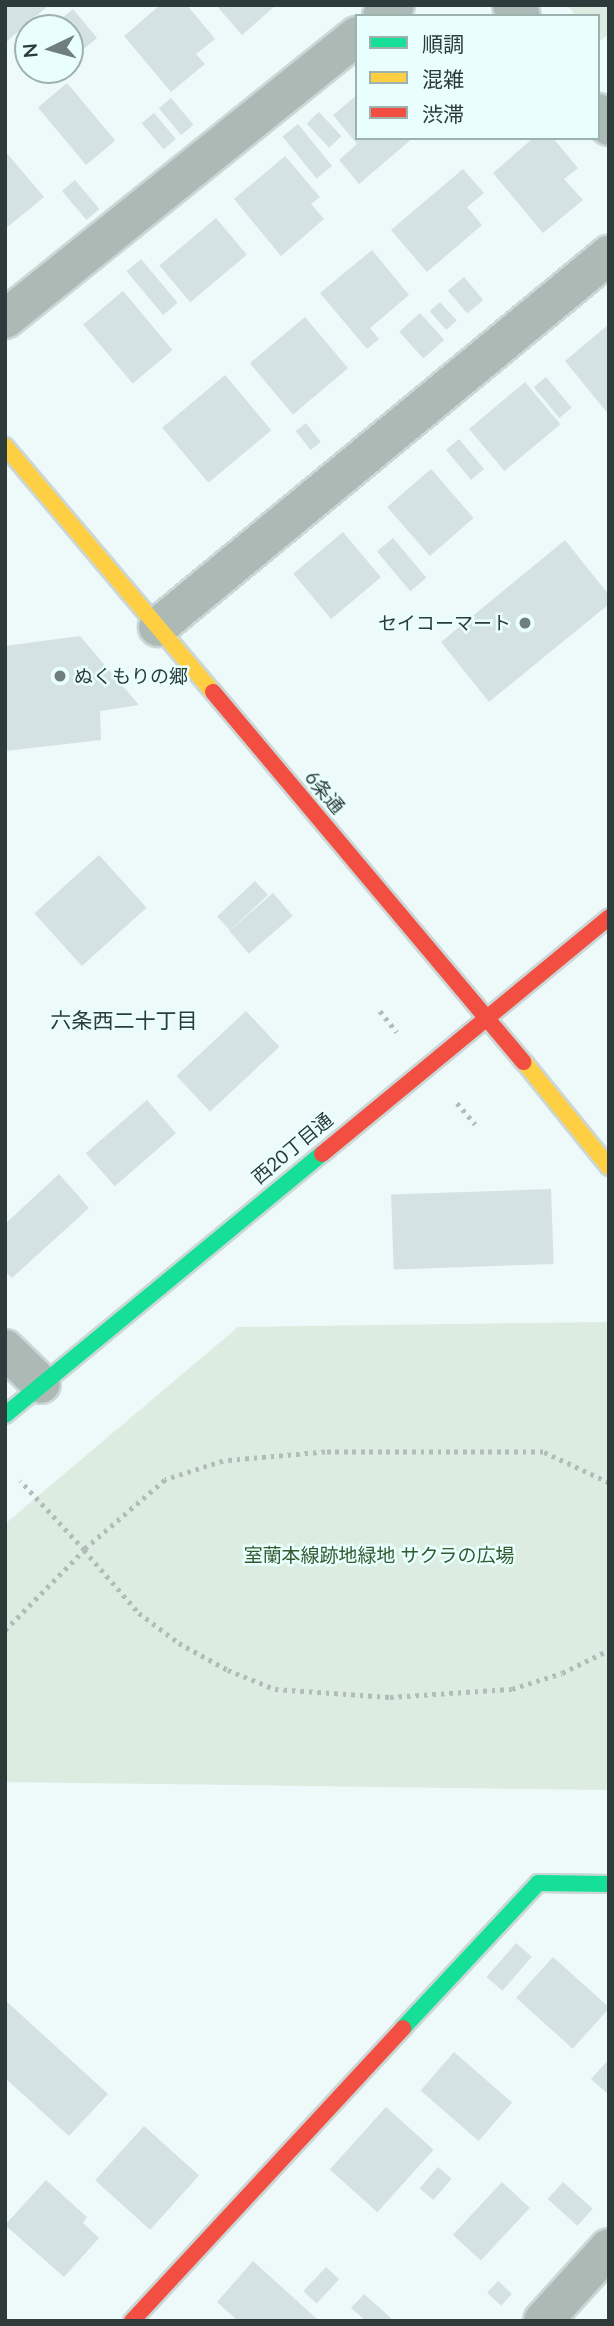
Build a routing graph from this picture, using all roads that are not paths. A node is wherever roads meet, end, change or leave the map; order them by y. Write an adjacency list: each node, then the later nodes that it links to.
1 (355, 38): 3 (street)
2 (609, 254): 5 (street)
3 (5, 319)
4 (5, 446): 5 (street, 6条通)
5 (158, 627): 7 (street, 6条通)
6 (609, 917): 7 (street, 西20丁目通)
7 (487, 1016): 8 (street, 6条通); 10 (street, 西20丁目通)
8 (609, 1167)
9 (5, 1349): 10 (street)
10 (41, 1384): 11 (street, 西20丁目通)
11 (5, 1415)
12 (609, 1884): 14 (street)
13 (609, 2248): 15 (street)
14 (132, 2321)
15 (543, 2321)

